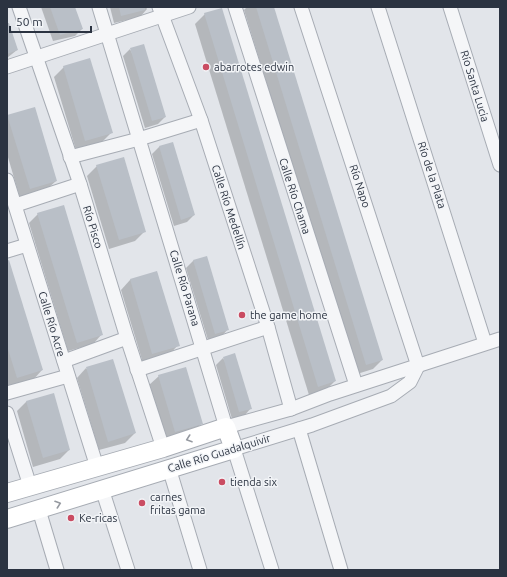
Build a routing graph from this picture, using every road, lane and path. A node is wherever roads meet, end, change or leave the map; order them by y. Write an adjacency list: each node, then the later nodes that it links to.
1 (19, 7): 10 (street, Río Pisco)
2 (99, 7): 9 (street, Calle Río Parana)
3 (189, 7): 8 (street)
4 (235, 7): 30 (street, Calle Río Chama)
5 (302, 7): 27 (street, Río Napo)
6 (378, 7): 24 (street, Río de la Plata)
7 (450, 7): 15 (street, Río Santa Lucia)
8 (160, 12): 9 (street); 12 (street, Calle Río Medellín)
9 (107, 33): 10 (street); 13 (street, Calle Río Parana)
10 (36, 58): 11 (street); 14 (street, Río Pisco)
11 (7, 67)
12 (201, 120): 13 (street); 21 (street, Calle Río Medellín)
13 (139, 139): 14 (street); 25 (street, Calle Río Parana)
14 (70, 157): 17 (street, Río Pisco)
15 (500, 165)
16 (7, 180): 18 (street, Calle Río Acre)
17 (80, 184): 18 (street); 22 (street, Río Pisco)
18 (16, 205): 19 (street, Calle Río Acre)
19 (27, 245): 20 (street); 26 (street, Calle Río Acre)
20 (7, 250)
21 (268, 327): 25 (street); 32 (street, Calle Río Medellín)
22 (127, 338): 26 (street); 28 (street, Río Pisco)
23 (500, 339): 24 (street, Calle Río Guadalquivir)
24 (485, 343): 27 (street, Calle Río Guadalquivir)
25 (204, 348): 28 (street); 34 (street, Calle Río Parana)
26 (64, 360): 29 (street, Calle Río Acre)
27 (418, 366): 30 (street, Calle Río Guadalquivir); 35 (street, Calle Río Guadalquivir)
28 (137, 370): 36 (street, Río Pisco)
29 (68, 376): 31 (street); 38 (street, Calle Río Acre)
30 (356, 385): 32 (street, Calle Río Guadalquivir)
31 (7, 393)
32 (291, 409): 34 (street, Calle Río Guadalquivir)
33 (7, 413): 40 (street)
34 (226, 427): 36 (street, Calle Río Guadalquivir, one-way to 36); 37 (street, Calle Río Parana)
35 (300, 429): 37 (street, Calle Río Guadalquivir); 49 (street)
36 (163, 448): 38 (street, Calle Río Guadalquivir)
37 (234, 449): 39 (street, Calle Río Guadalquivir); 48 (street, Calle Río Parana)
38 (97, 467): 40 (street, Calle Río Guadalquivir)
39 (169, 468): 41 (street, Calle Río Guadalquivir); 47 (street)
40 (30, 486): 42 (street, Calle Río Guadalquivir)
41 (102, 488): 43 (street, Calle Río Guadalquivir, one-way to 41); 46 (street)
42 (7, 493)
43 (39, 510): 44 (street, Calle Río Guadalquivir); 45 (street)
44 (7, 519)
45 (58, 570)
46 (128, 570)
47 (200, 570)
48 (272, 570)
49 (341, 570)

